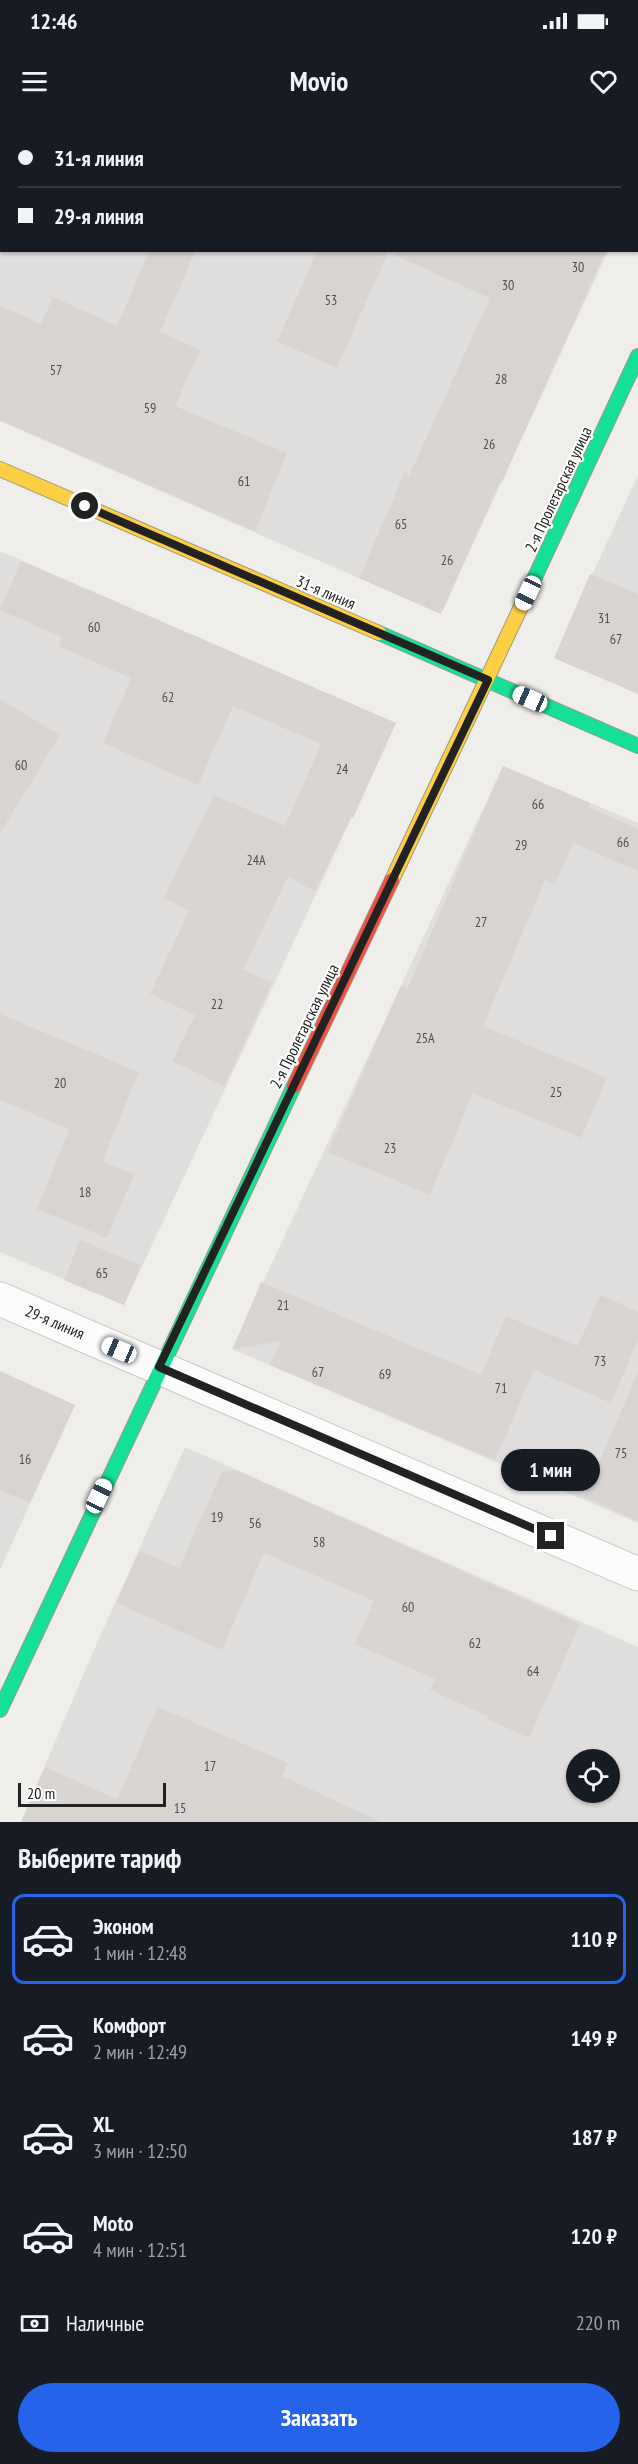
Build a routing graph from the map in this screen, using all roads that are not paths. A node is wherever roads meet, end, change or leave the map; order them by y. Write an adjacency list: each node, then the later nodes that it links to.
1 (638, 356): 3 (street, 2-я Пролетарская улица)
2 (0, 469): 3 (street, 31-я линия)
3 (488, 680): 4 (street, 31-я линия); 6 (street, 2-я Пролетарская улица)
4 (638, 746)
5 (0, 1299): 6 (street, 29-я линия)
6 (159, 1367): 7 (street, 29-я линия); 8 (street, 2-я Пролетарская улица)
7 (638, 1574)
8 (0, 1710)

